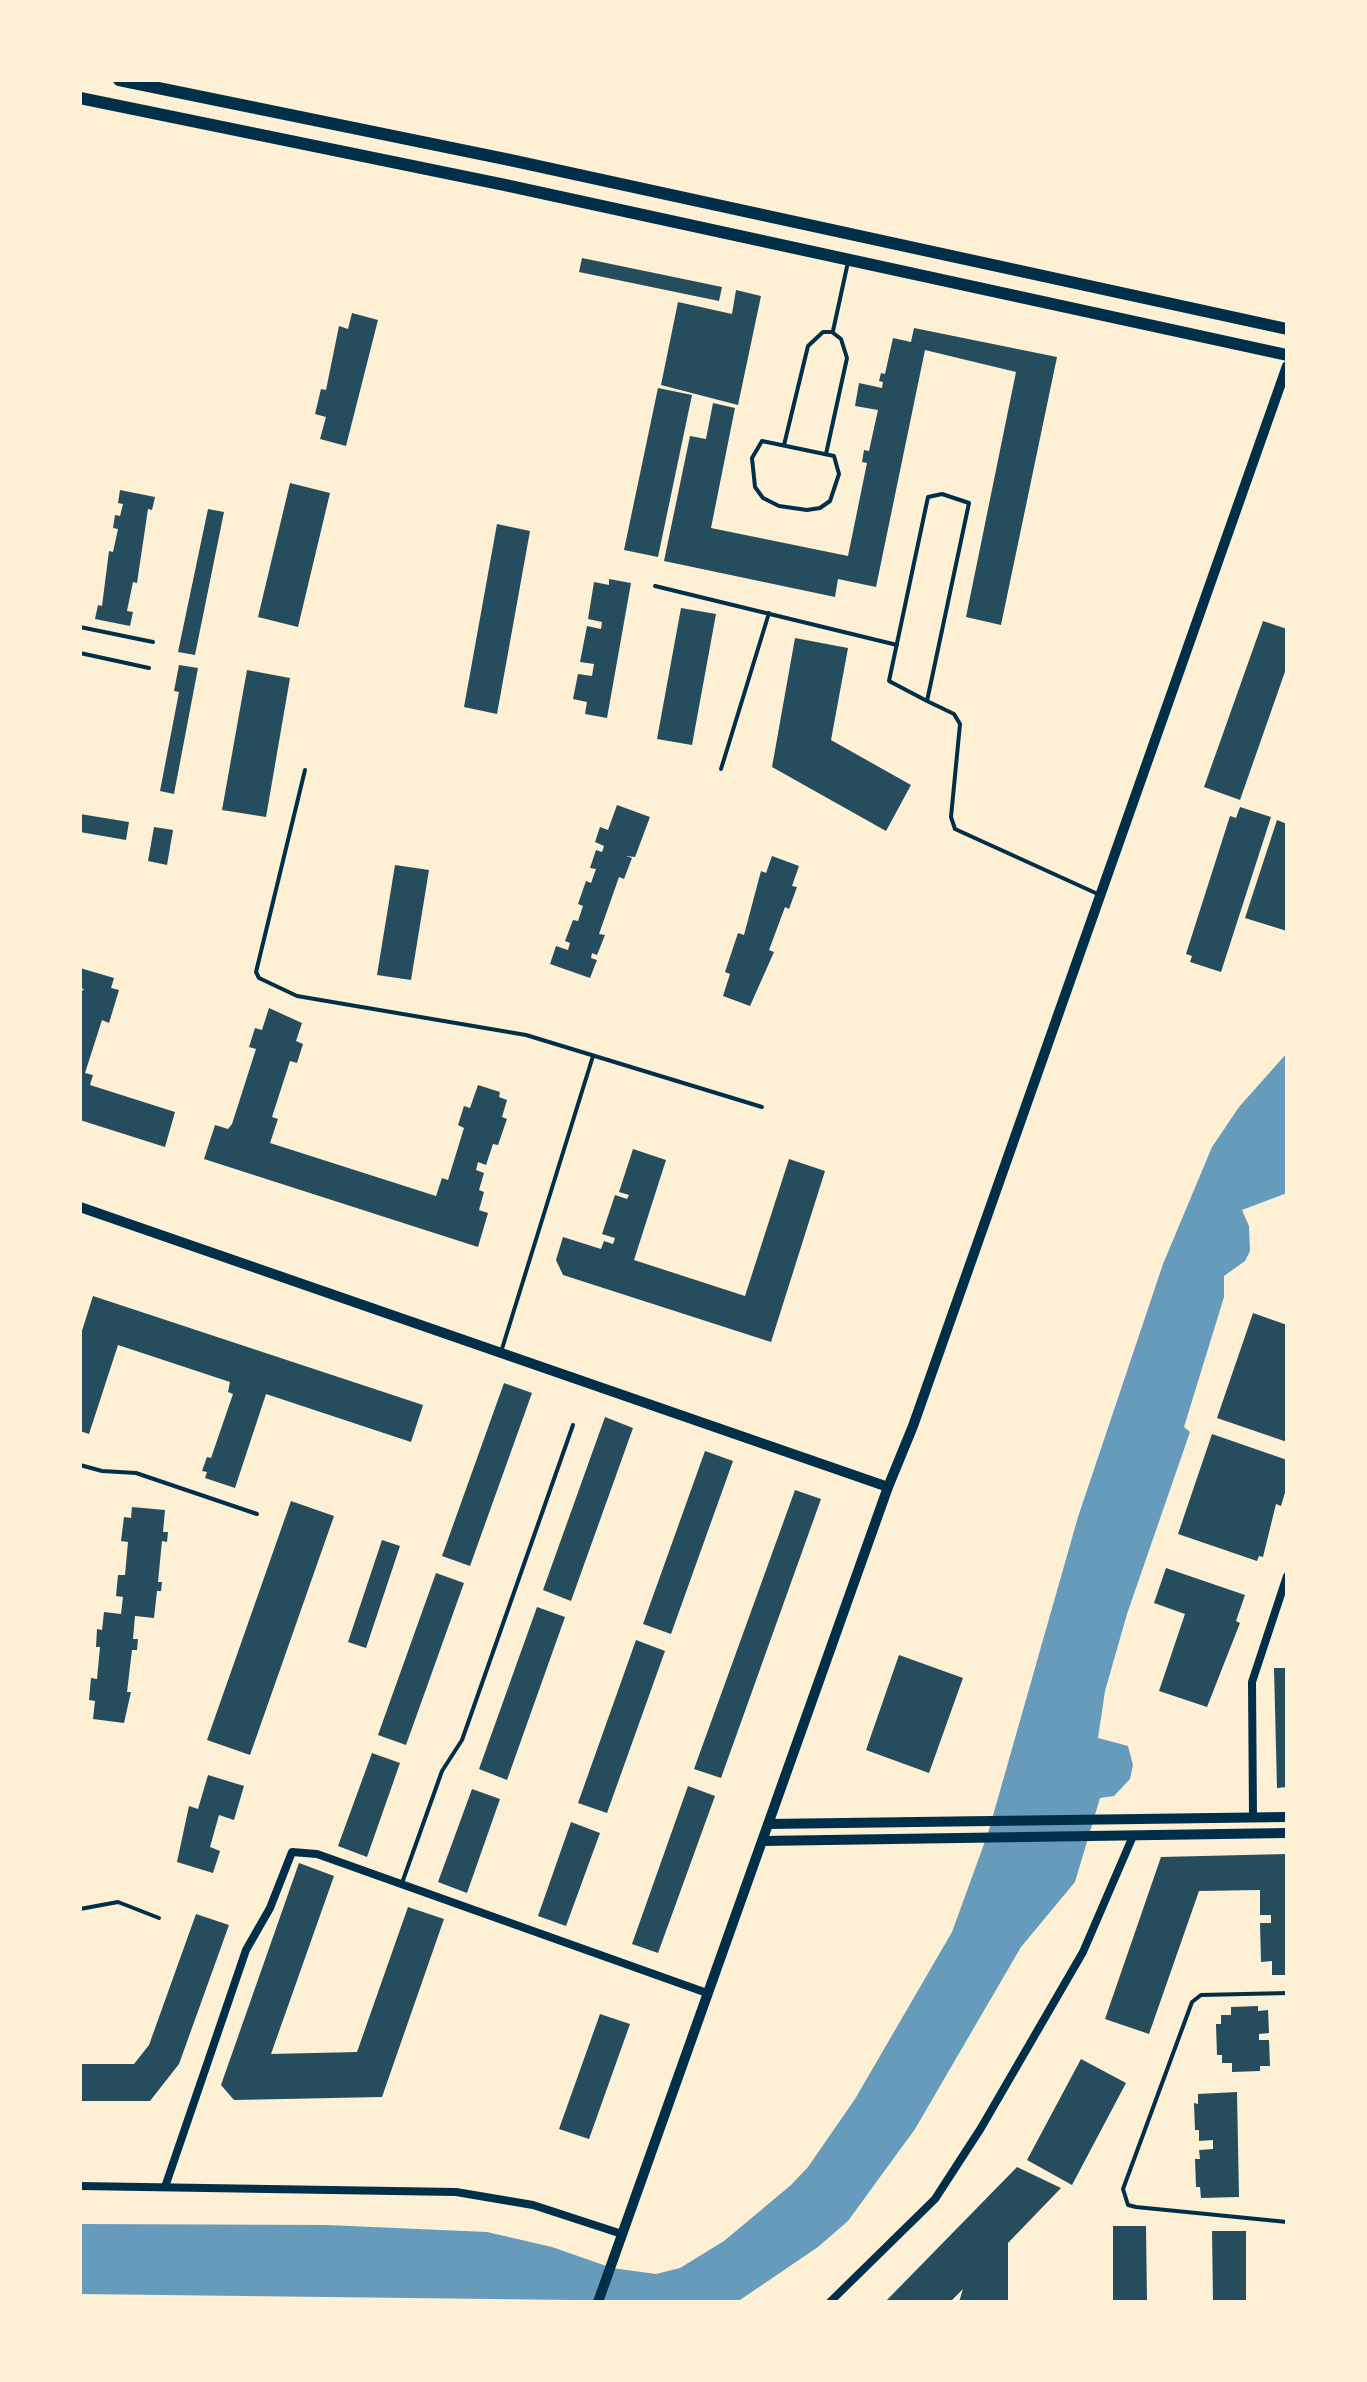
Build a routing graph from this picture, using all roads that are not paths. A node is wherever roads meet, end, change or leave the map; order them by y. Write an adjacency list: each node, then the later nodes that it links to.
1 (119, 80): 4 (main road)
2 (80, 98): 3 (main road)
3 (848, 260): 5 (lane); 6 (main road)
4 (1287, 329)
5 (832, 332): 8 (lane); 9 (lane)
6 (1287, 355)
7 (1287, 366): 20 (street)
8 (784, 445): 9 (lane); 9 (lane)
9 (826, 454)
10 (655, 586): 11 (lane)
11 (769, 613): 14 (lane); 18 (lane)
12 (80, 627): 13 (lane)
13 (153, 642)
14 (897, 645): 17 (lane); 17 (lane)
15 (80, 653): 16 (lane)
16 (149, 668)
17 (927, 701): 20 (lane)
18 (721, 769)
19 (305, 770): 21 (lane)
20 (1100, 895): 27 (street)
21 (593, 1056): 22 (lane); 24 (lane)
22 (762, 1107)
23 (80, 1207): 24 (street)
24 (501, 1353): 27 (street)
25 (573, 1425): 36 (lane)
26 (80, 1465): 28 (lane)
27 (888, 1487): 32 (street)
28 (257, 1514)
29 (1287, 1576): 30 (street)
30 (1253, 1817): 31 (street); 32 (street)
31 (1287, 1817)
32 (768, 1824): 35 (street)
33 (1287, 1833): 34 (street)
34 (1133, 1836): 35 (street); 46 (street)
35 (762, 1841): 39 (street)
36 (402, 1884): 39 (street); 42 (street)
37 (80, 1909): 38 (lane)
38 (159, 1918)
39 (707, 1993): 44 (street)
40 (1287, 1993): 43 (lane)
41 (80, 2186): 42 (street)
42 (165, 2187): 44 (street)
43 (1287, 2222)
44 (622, 2234): 45 (street)
45 (598, 2302)
46 (830, 2302)

